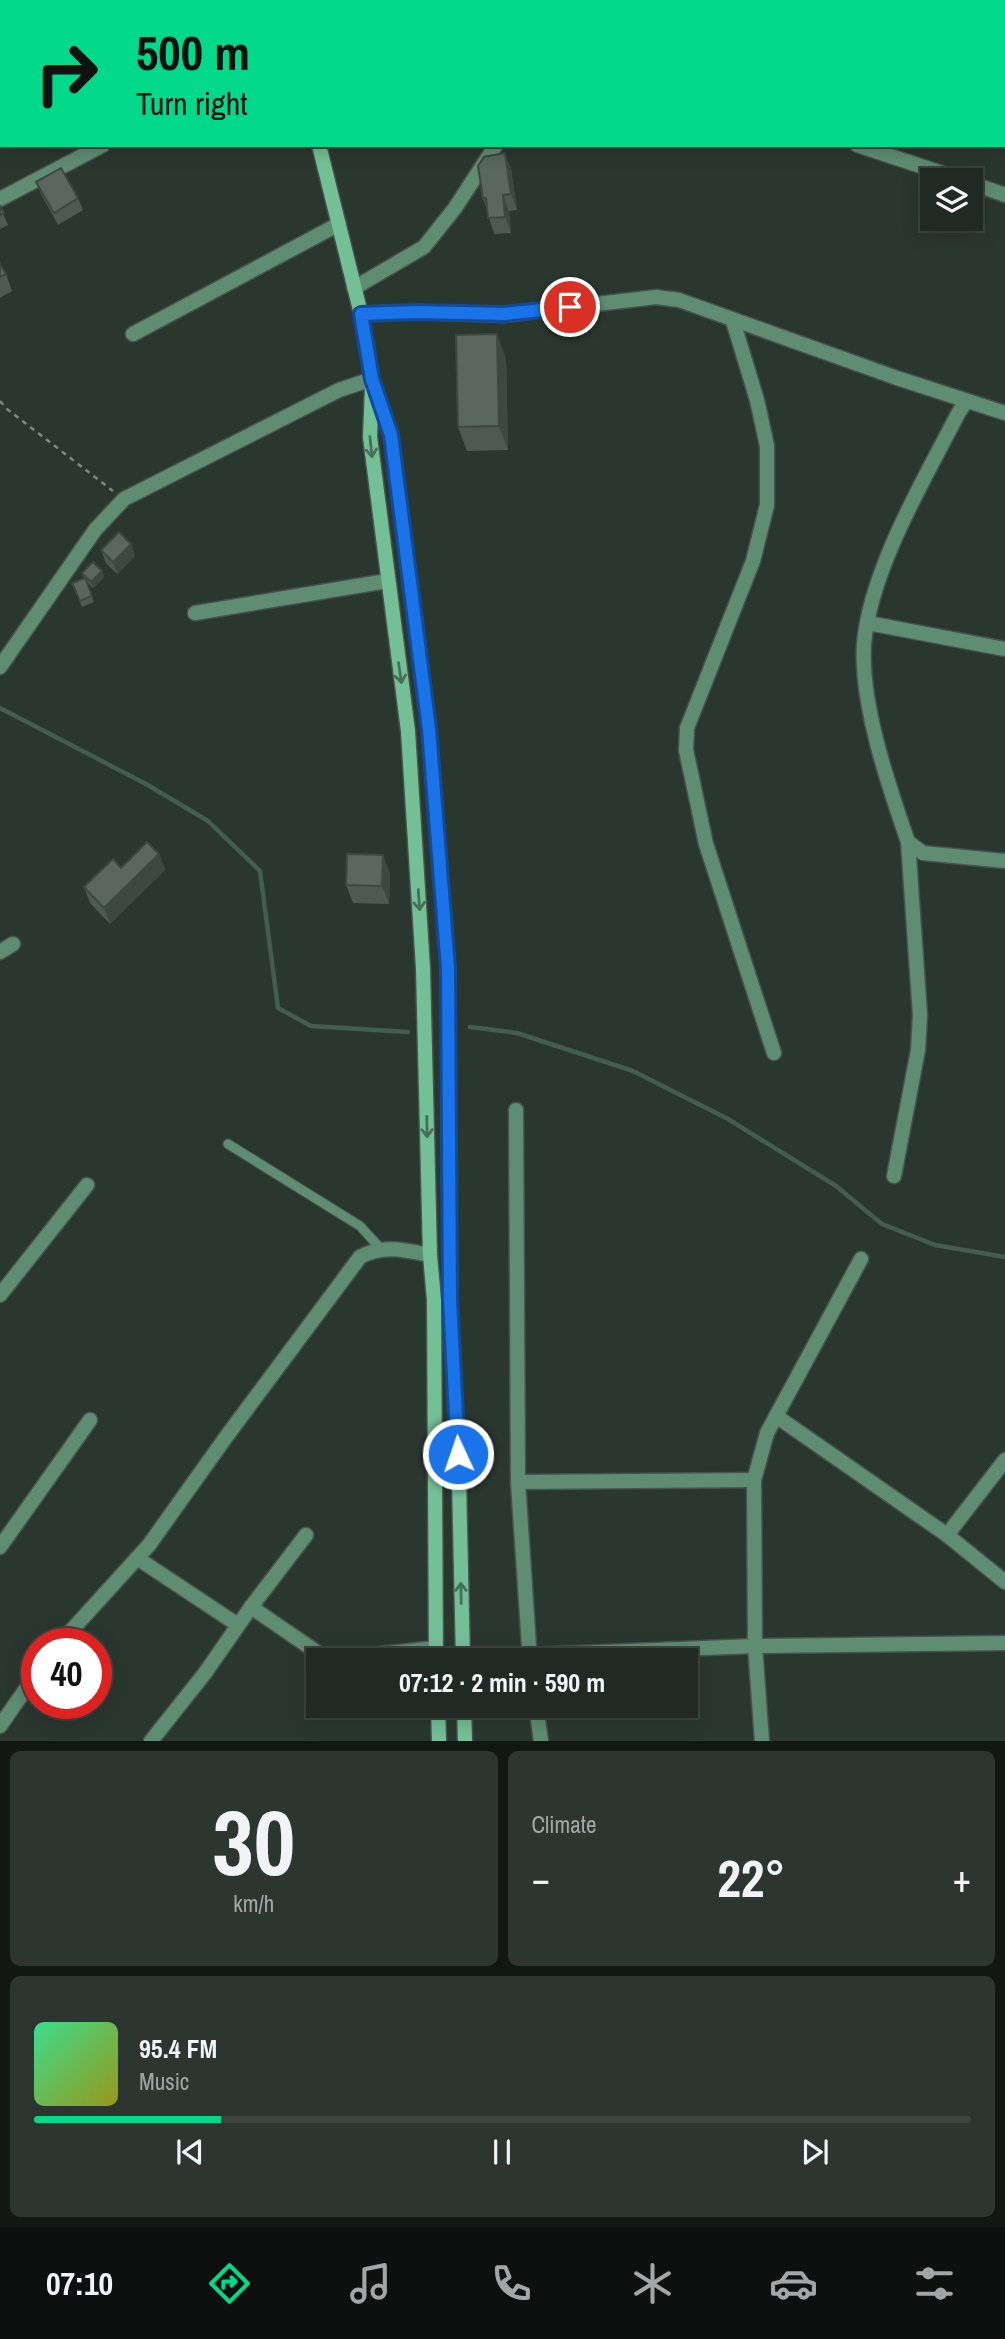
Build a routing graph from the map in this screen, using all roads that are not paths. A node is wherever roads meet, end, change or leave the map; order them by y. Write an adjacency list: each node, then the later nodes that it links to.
1 (99, 147): 8 (street)
2 (320, 147): 9 (street)
3 (495, 147): 10 (street)
4 (863, 147): 5 (street)
5 (927, 168)
6 (983, 187): 7 (street)
7 (1005, 195)
8 (0, 199)
9 (339, 223): 10 (street); 13 (street)
10 (354, 288): 11 (street)
11 (361, 314): 12 (street); 14 (street)
12 (733, 321): 15 (street); 24 (street)
13 (133, 334)
14 (372, 379): 17 (street, one-way to 17); 21 (street); 51 (street, one-way to 14)
15 (967, 402): 16 (street); 19 (street)
16 (1005, 413)
17 (387, 581): 18 (street); 30 (street, one-way to 30)
18 (195, 613)
19 (868, 623): 20 (street); 22 (street)
20 (1005, 649)
21 (0, 667)
22 (908, 842): 23 (street); 27 (street)
23 (1005, 861)
24 (774, 1053)
25 (516, 1110): 37 (street)
26 (228, 1144): 29 (lane)
27 (894, 1176)
28 (87, 1185): 32 (street)
29 (381, 1249): 30 (street); 42 (street)
30 (430, 1255): 50 (street)
31 (861, 1259): 33 (street)
32 (0, 1296)
33 (776, 1416): 36 (street); 40 (street)
34 (90, 1420): 38 (street)
35 (1005, 1460): 40 (street)
36 (754, 1480): 37 (street); 48 (street)
37 (518, 1482): 52 (street)
38 (5, 1528): 41 (street)
39 (306, 1535): 44 (street)
40 (947, 1535): 43 (street)
41 (0, 1547)
42 (137, 1558): 45 (street); 46 (street)
43 (1005, 1583)
44 (251, 1608): 45 (street); 49 (street)
45 (239, 1625): 59 (street)
46 (74, 1628)
47 (1005, 1643): 48 (street)
48 (755, 1646): 53 (street); 63 (street)
49 (309, 1648)
50 (436, 1648)
51 (463, 1648)
52 (528, 1648)
53 (698, 1649)
54 (21, 1696): 58 (street)
55 (438, 1718): 60 (street)
56 (464, 1718): 61 (street)
57 (538, 1718): 62 (street)
58 (0, 1726)
59 (151, 1741)
60 (439, 1741)
61 (465, 1741)
62 (541, 1741)
63 (762, 1741)

